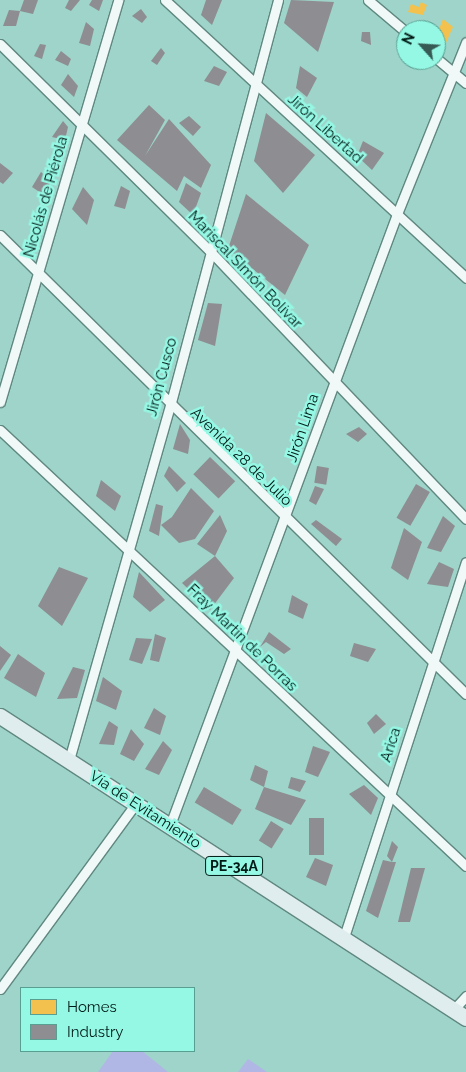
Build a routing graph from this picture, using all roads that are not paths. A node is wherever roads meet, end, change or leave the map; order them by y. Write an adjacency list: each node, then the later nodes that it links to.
1 (118, 0): 12 (street, Nicolás de Piérola)
2 (165, 0): 11 (street, Jirón Libertad)
3 (278, 0): 11 (street, Jirón Cusco)
4 (368, 0): 5 (street)
5 (396, 24)
6 (466, 42): 9 (street, Jirón Lima)
7 (0, 44): 12 (street, Mariscal SImón Bolívar)
8 (446, 66): 9 (street)
9 (454, 73): 10 (street); 13 (street, Jirón Lima)
10 (466, 83)
11 (254, 84): 13 (street, Jirón Libertad); 15 (street, Jirón Cusco)
12 (81, 125): 15 (street, Mariscal SImón Bolívar); 16 (street, Nicolás de Piérola)
13 (397, 214): 17 (street, Jirón Libertad); 18 (street, Jirón Lima)
14 (0, 235): 16 (street, Avenida 28 de Julio)
15 (209, 250): 18 (street, Mariscal SImón Bolívar); 20 (street, Jirón Cusco)
16 (38, 272): 19 (street, Nicolás de Piérola); 20 (street, Avenida 28 de Julio)
17 (466, 278)
18 (333, 382): 22 (street, Mariscal SImón Bolívar); 23 (street, Jirón Lima)
19 (0, 402)
20 (170, 406): 23 (street, Avenida 28 de Julio); 24 (street, Jirón Cusco)
21 (0, 430): 24 (street, Fray Martin de Porras)
22 (466, 519)
23 (285, 520): 26 (street, Jirón Lima); 27 (street, Avenida 28 de Julio)
24 (127, 547): 26 (street, Fray Martin de Porras); 30 (street, Jirón Cusco)
25 (466, 562): 27 (street, Arica)
26 (235, 652): 31 (street, Fray Martin de Porras); 33 (street, Jirón Lima)
27 (432, 660): 28 (street, Avenida 28 de Julio); 31 (street, Arica)
28 (466, 694)
29 (0, 716): 30 (highway, Vía de Evitamiento / PE-34A)
30 (68, 760): 32 (highway, Vía de Evitamiento / PE-34A)
31 (389, 796): 34 (street, Fray Martin de Porras); 35 (street, Arica)
32 (136, 804): 33 (highway, Vía de Evitamiento / PE-34A); 36 (street)
33 (170, 825): 35 (highway, Vía de Evitamiento / PE-34A)
34 (466, 866)
35 (344, 938): 38 (highway, Vía de Evitamiento / PE-34A)
36 (0, 989)
37 (466, 996): 38 (street)
38 (460, 1014)

